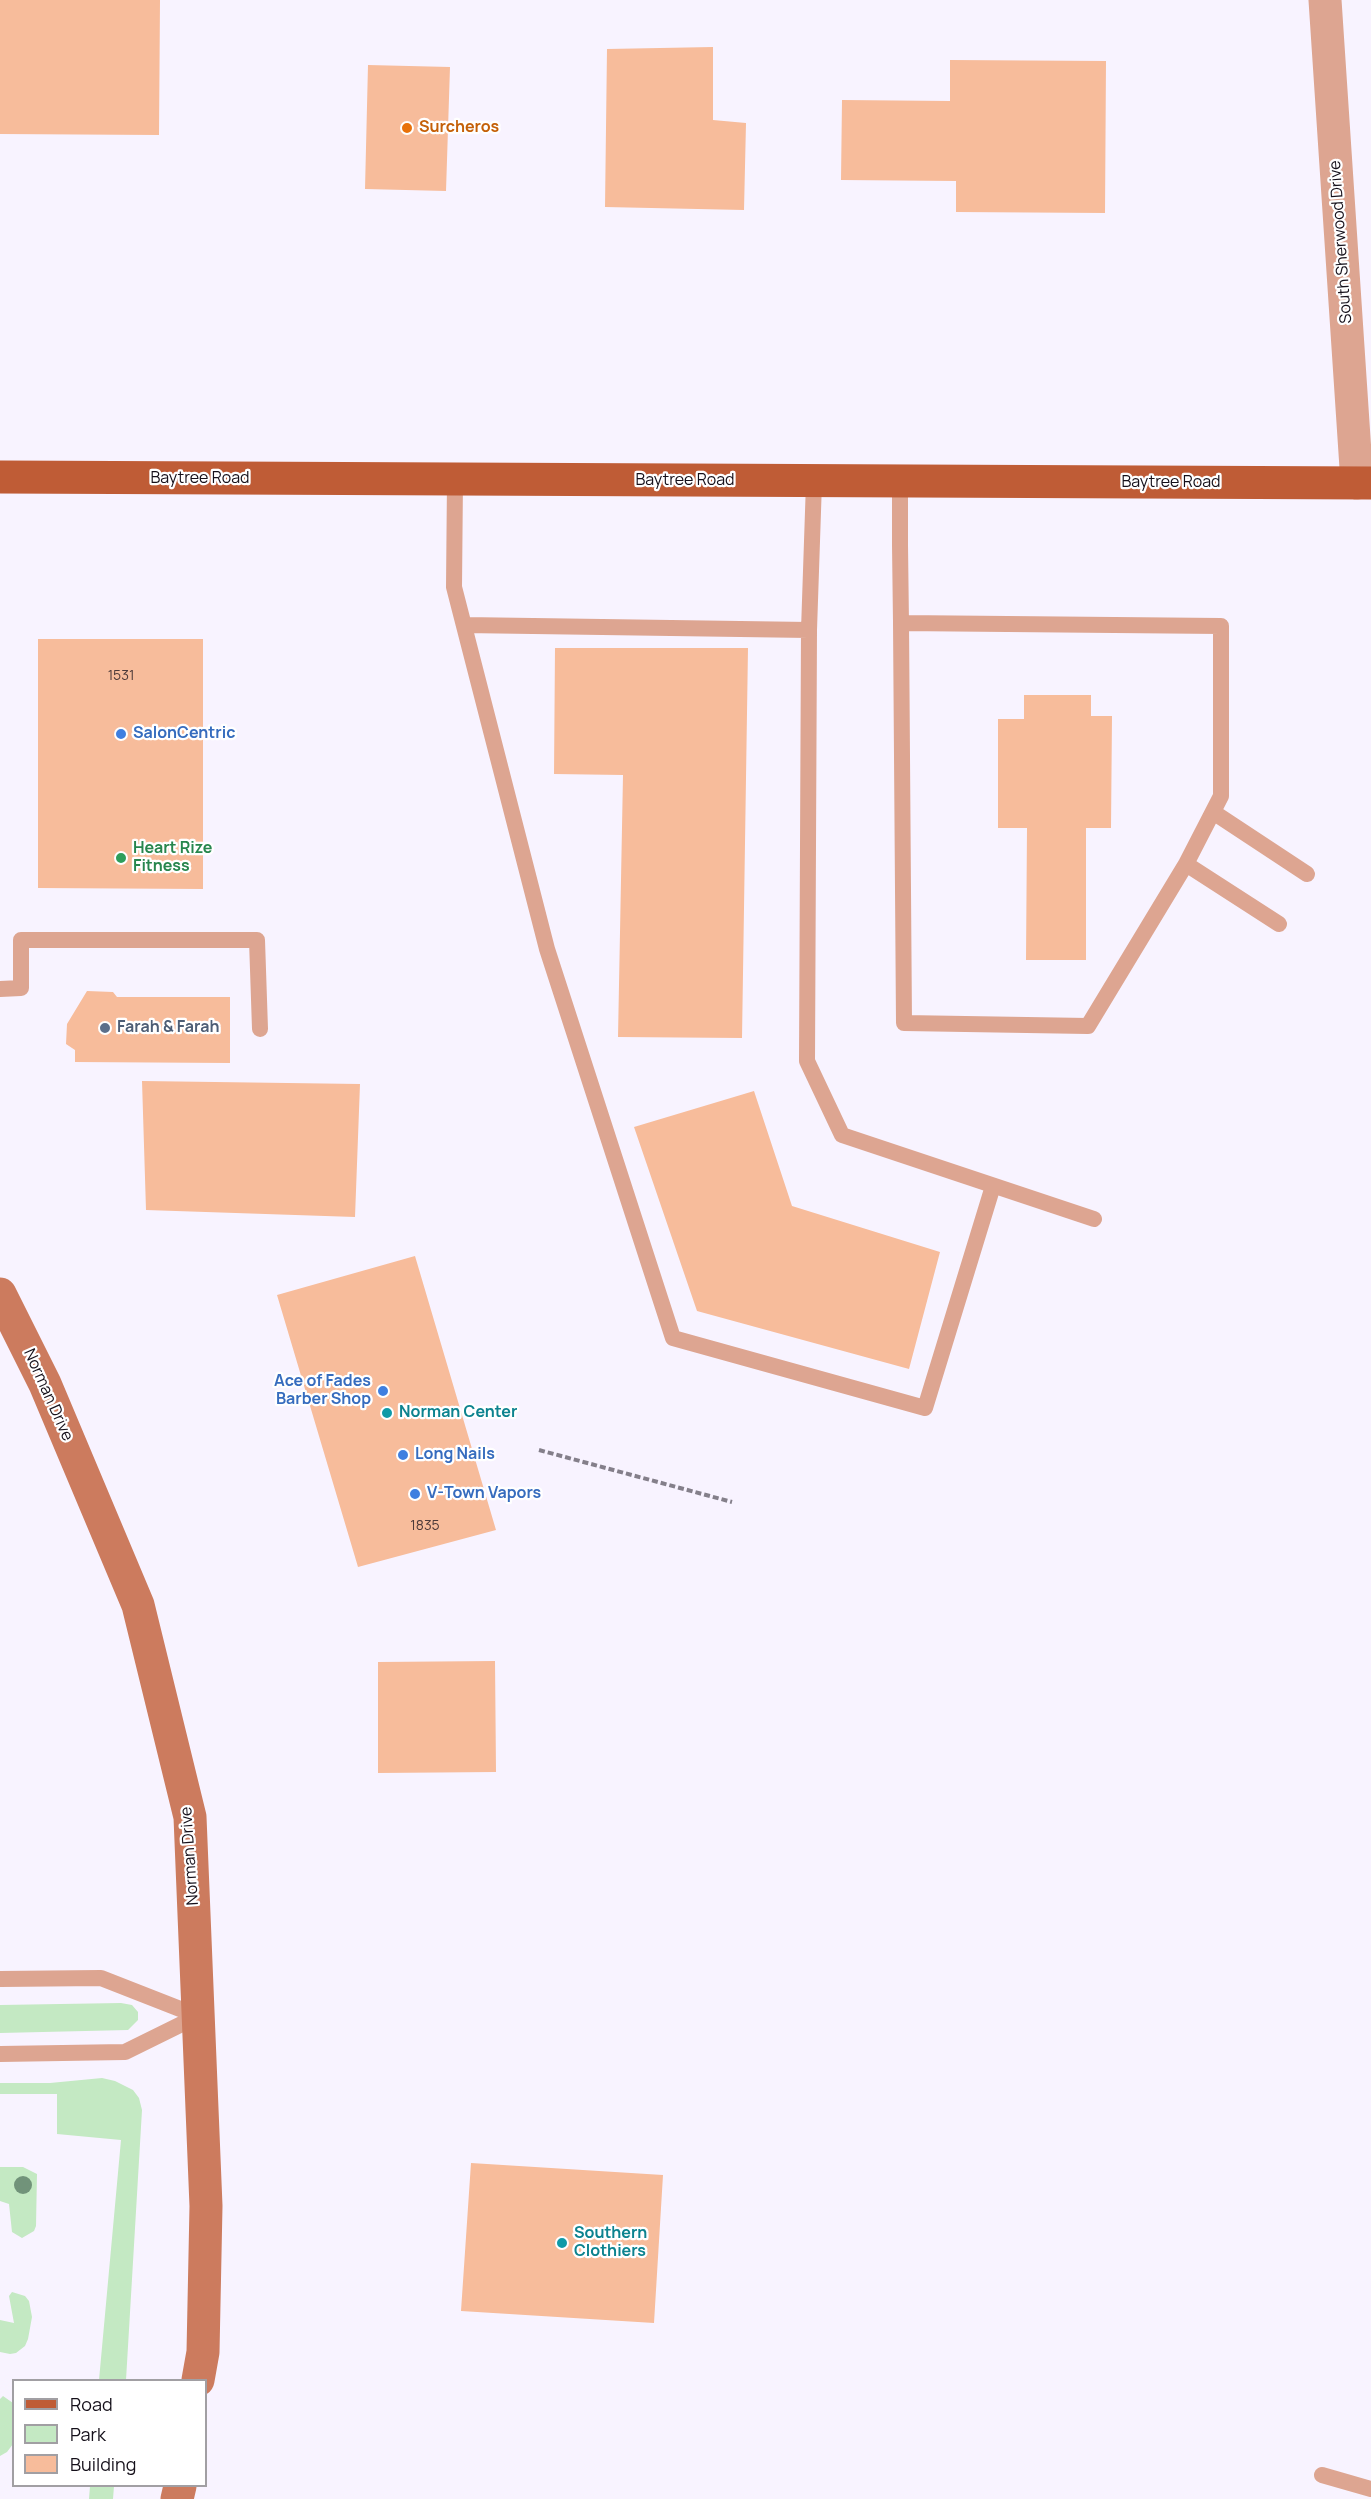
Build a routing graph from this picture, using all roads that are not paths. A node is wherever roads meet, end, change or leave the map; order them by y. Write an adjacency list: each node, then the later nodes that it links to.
1 (1325, 0): 6 (street, South Sherwood Drive)
2 (0, 477): 3 (main road, Baytree Road)
3 (455, 480): 4 (main road, Baytree Road); 8 (lane)
4 (814, 482): 5 (main road, Baytree Road); 9 (lane)
5 (900, 483): 6 (main road, Baytree Road); 7 (lane)
6 (1364, 483)
7 (901, 623): 10 (lane); 11 (lane)
8 (464, 625): 9 (lane); 16 (lane)
9 (809, 630): 16 (lane)
10 (1213, 812): 11 (lane); 12 (lane)
11 (1186, 864): 13 (lane)
12 (1307, 874)
13 (1279, 924)
14 (0, 989): 15 (lane)
15 (260, 1029)
16 (993, 1186): 17 (lane)
17 (1094, 1219)
18 (0, 1294): 20 (street, Norman Drive)
19 (0, 1979): 20 (lane)
20 (198, 2016): 21 (lane); 22 (street, Norman Drive)
21 (0, 2054)
22 (198, 2379)
23 (1322, 2475): 24 (lane)
24 (1371, 2489)

